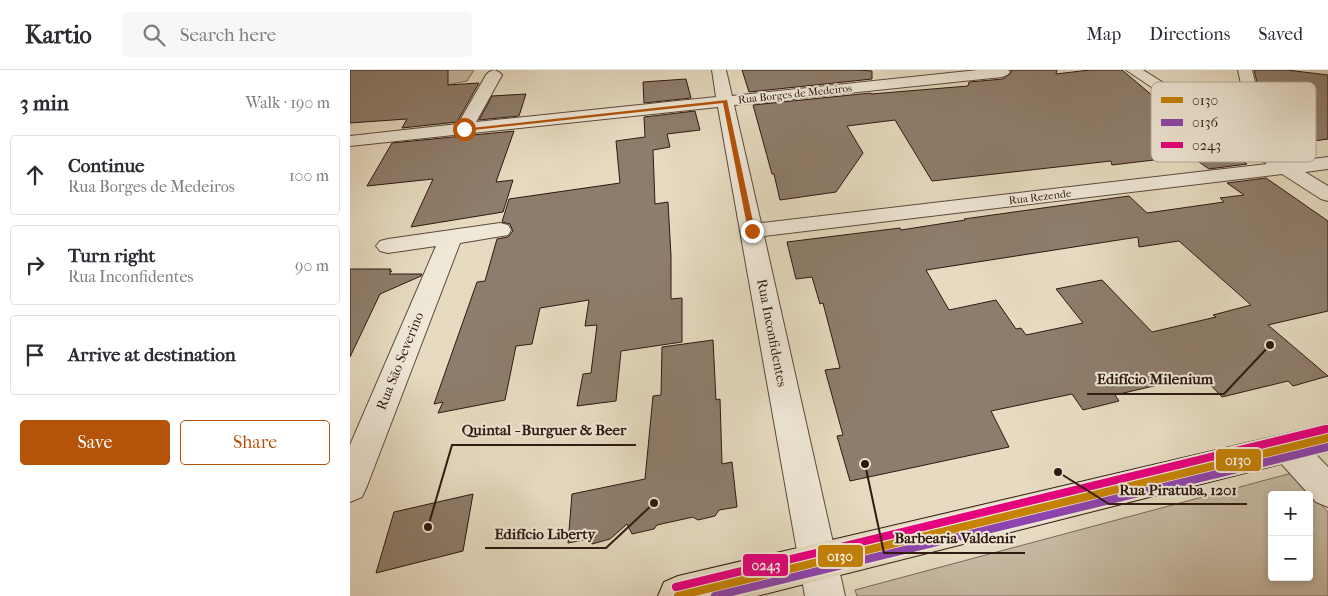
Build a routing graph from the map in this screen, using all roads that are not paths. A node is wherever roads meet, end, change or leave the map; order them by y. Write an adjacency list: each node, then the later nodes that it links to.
1 (719, 70): 6 (street, Rua Inconfidentes)
2 (1133, 70): 5 (street)
3 (1002, 72): 6 (street, Rua Borges de Medeiros)
4 (494, 75): 7 (street)
5 (1152, 82)
6 (725, 101): 7 (street, Rua Borges de Medeiros); 14 (street, Rua Inconfidentes)
7 (464, 129): 8 (street, Rua Borges de Medeiros)
8 (350, 141)
9 (1277, 162): 11 (street)
10 (1328, 163): 11 (street, Rua Rezende)
11 (1286, 168): 12 (street); 14 (street, Rua Rezende)
12 (1328, 195)
13 (500, 230): 15 (street)
14 (752, 231): 21 (street, Rua Inconfidentes)
15 (451, 237): 16 (street); 19 (street, Rua São Severino)
16 (388, 246)
17 (1328, 438): 18 (main road)
18 (1288, 448): 20 (street); 21 (main road)
19 (350, 486)
20 (1328, 490)
21 (822, 579): 22 (main road)
22 (678, 596)

